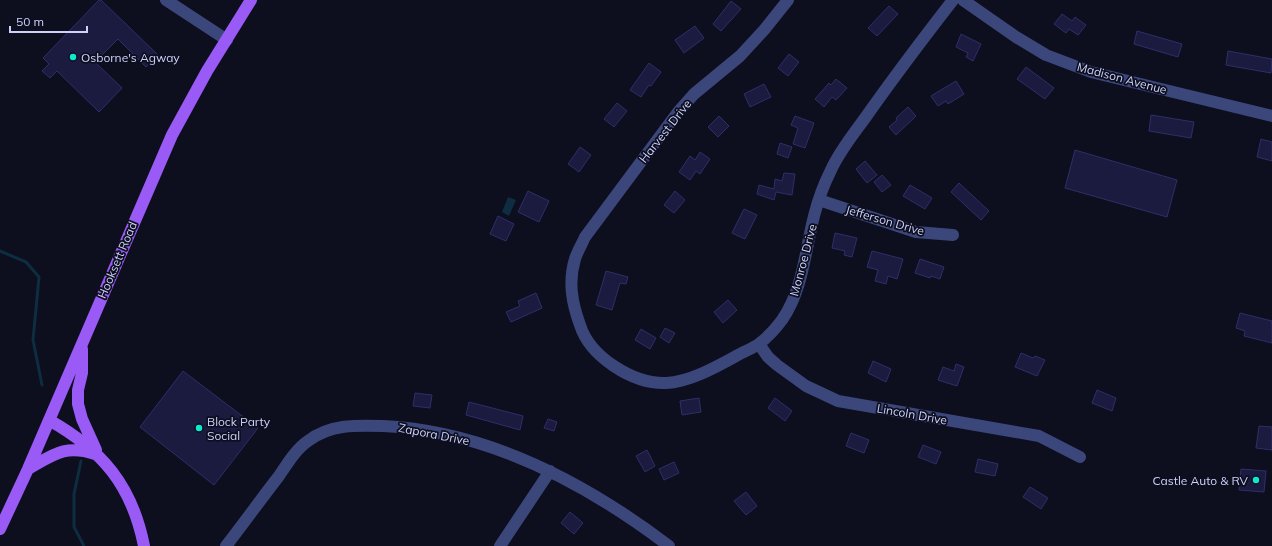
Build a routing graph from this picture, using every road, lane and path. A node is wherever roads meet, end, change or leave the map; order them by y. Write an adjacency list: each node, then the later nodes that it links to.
1 (166, 0): 6 (street)
2 (251, 0): 6 (main road, Hooksett Road)
3 (788, 0): 10 (street, Harvest Drive)
4 (953, 0): 8 (street, Monroe Drive)
5 (963, 0): 7 (street, Madison Avenue)
6 (227, 40): 11 (main road, Hooksett Road)
7 (1272, 116)
8 (819, 200): 9 (street, Jefferson Drive); 12 (street, Monroe Drive)
9 (953, 235)
10 (571, 282): 12 (street, Monroe Drive)
11 (82, 341): 13 (main road, Hooksett Road); 14 (main road)
12 (759, 344): 15 (street, Lincoln Drive)
13 (49, 420): 14 (main road); 16 (main road, Hooksett Road)
14 (98, 455): 16 (main road); 19 (main road)
15 (1080, 457)
16 (28, 469): 18 (main road, Hooksett Road)
17 (550, 471): 20 (street, Zapora Drive); 21 (street); 22 (street, Zapora Drive)
18 (0, 529)
19 (144, 546)
20 (226, 546)
21 (500, 546)
22 (669, 546)

